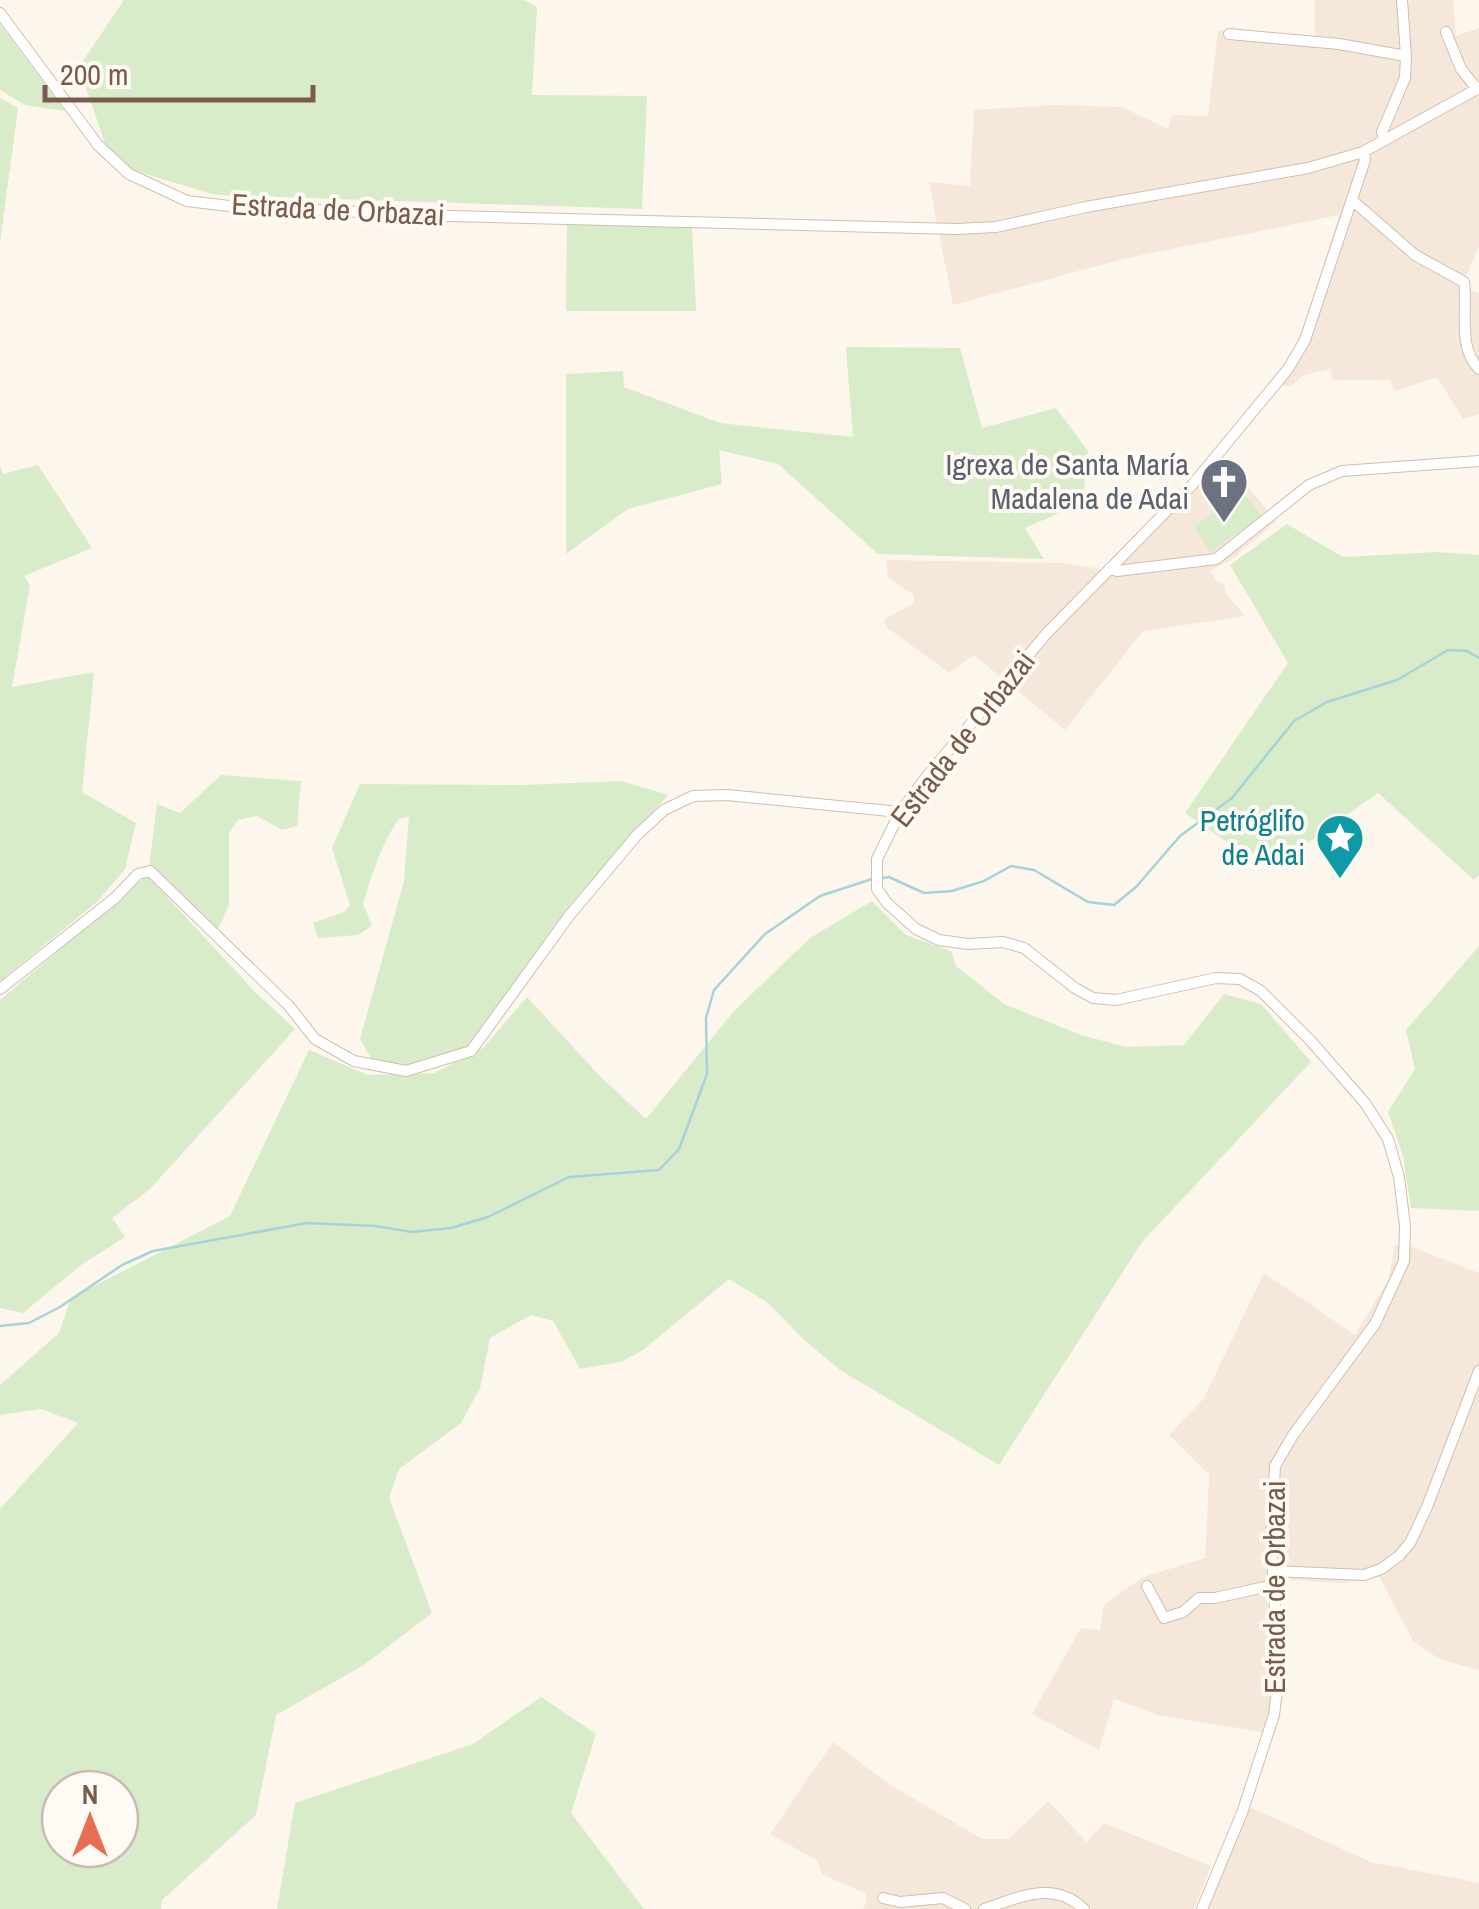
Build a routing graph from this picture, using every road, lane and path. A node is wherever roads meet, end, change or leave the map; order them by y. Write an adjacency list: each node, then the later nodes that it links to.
1 (1402, 0): 5 (street)
2 (0, 13): 8 (street, Estrada de Orbazai)
3 (1446, 32): 6 (street)
4 (1229, 34): 5 (street)
5 (1406, 56): 7 (street)
6 (1478, 89): 7 (street)
7 (1384, 138): 8 (street)
8 (1358, 153): 9 (street, Estrada de Orbazai)
9 (1352, 200): 10 (street); 12 (street, Estrada de Orbazai)
10 (1479, 369)
11 (1479, 462): 14 (street)
12 (1120, 558): 13 (street, Estrada de Orbazai); 14 (street)
13 (1110, 568): 14 (street); 15 (street, Estrada de Orbazai)
14 (1130, 570)
15 (900, 812): 16 (street); 18 (street, Estrada de Orbazai)
16 (0, 989)
17 (1479, 1371): 18 (street)
18 (1273, 1572): 19 (street, Estrada de Orbazai)
19 (1274, 1585): 20 (street); 25 (street, Estrada de Orbazai)
20 (1147, 1586)
21 (884, 1898): 22 (street)
22 (965, 1909)
23 (984, 1909): 24 (street)
24 (1084, 1909)
25 (1202, 1909)

